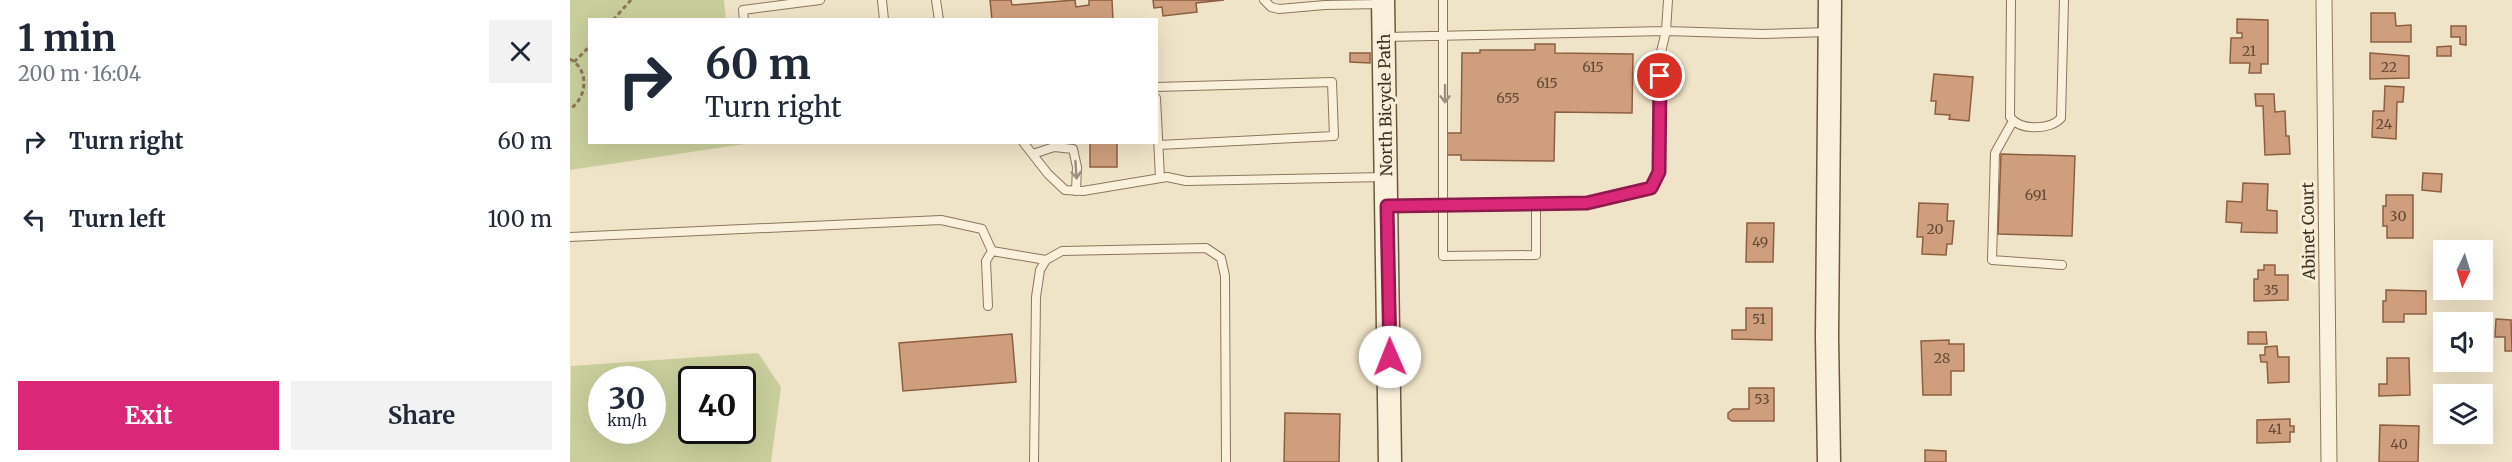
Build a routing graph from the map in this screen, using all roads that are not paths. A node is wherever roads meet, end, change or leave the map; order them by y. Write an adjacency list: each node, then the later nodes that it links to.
1 (820, 0): 13 (lane)
2 (882, 0): 14 (lane)
3 (936, 0): 15 (lane)
4 (1263, 0): 11 (lane)
5 (1443, 0): 18 (lane)
6 (1668, 0): 16 (lane)
7 (1830, 0): 17 (street)
8 (2011, 0): 21 (lane)
9 (2064, 0): 21 (lane)
10 (2324, 0): 41 (street, Abinet Court)
11 (1325, 2): 12 (lane)
12 (1383, 2): 19 (street, North Bicycle Path)
13 (744, 18)
14 (884, 18)
15 (939, 18)
16 (1666, 31): 17 (lane); 18 (lane); 29 (lane)
17 (1830, 32): 40 (street)
18 (1444, 35): 19 (lane); 31 (lane, one-way to 31)
19 (1383, 37): 26 (street, North Bicycle Path)
20 (1158, 87): 24 (lane)
21 (2013, 121): 35 (lane)
22 (1158, 129): 24 (lane)
23 (1025, 144): 25 (lane)
24 (1159, 145): 27 (lane)
25 (1033, 154): 28 (lane); 28 (lane, one-way to 28)
26 (1386, 177): 27 (lane); 30 (street, North Bicycle Path)
27 (1160, 178): 28 (lane)
28 (1076, 191)
29 (1536, 205): 31 (lane); 31 (lane)
30 (1387, 206): 31 (lane); 39 (street, North Bicycle Path)
31 (1445, 206)
32 (570, 237): 33 (lane)
33 (992, 251): 34 (lane); 36 (lane)
34 (1046, 260): 37 (lane); 38 (lane)
35 (2062, 265)
36 (988, 306)
37 (1034, 462)
38 (1226, 462)
39 (1390, 462)
40 (1829, 462)
41 (2329, 462)

